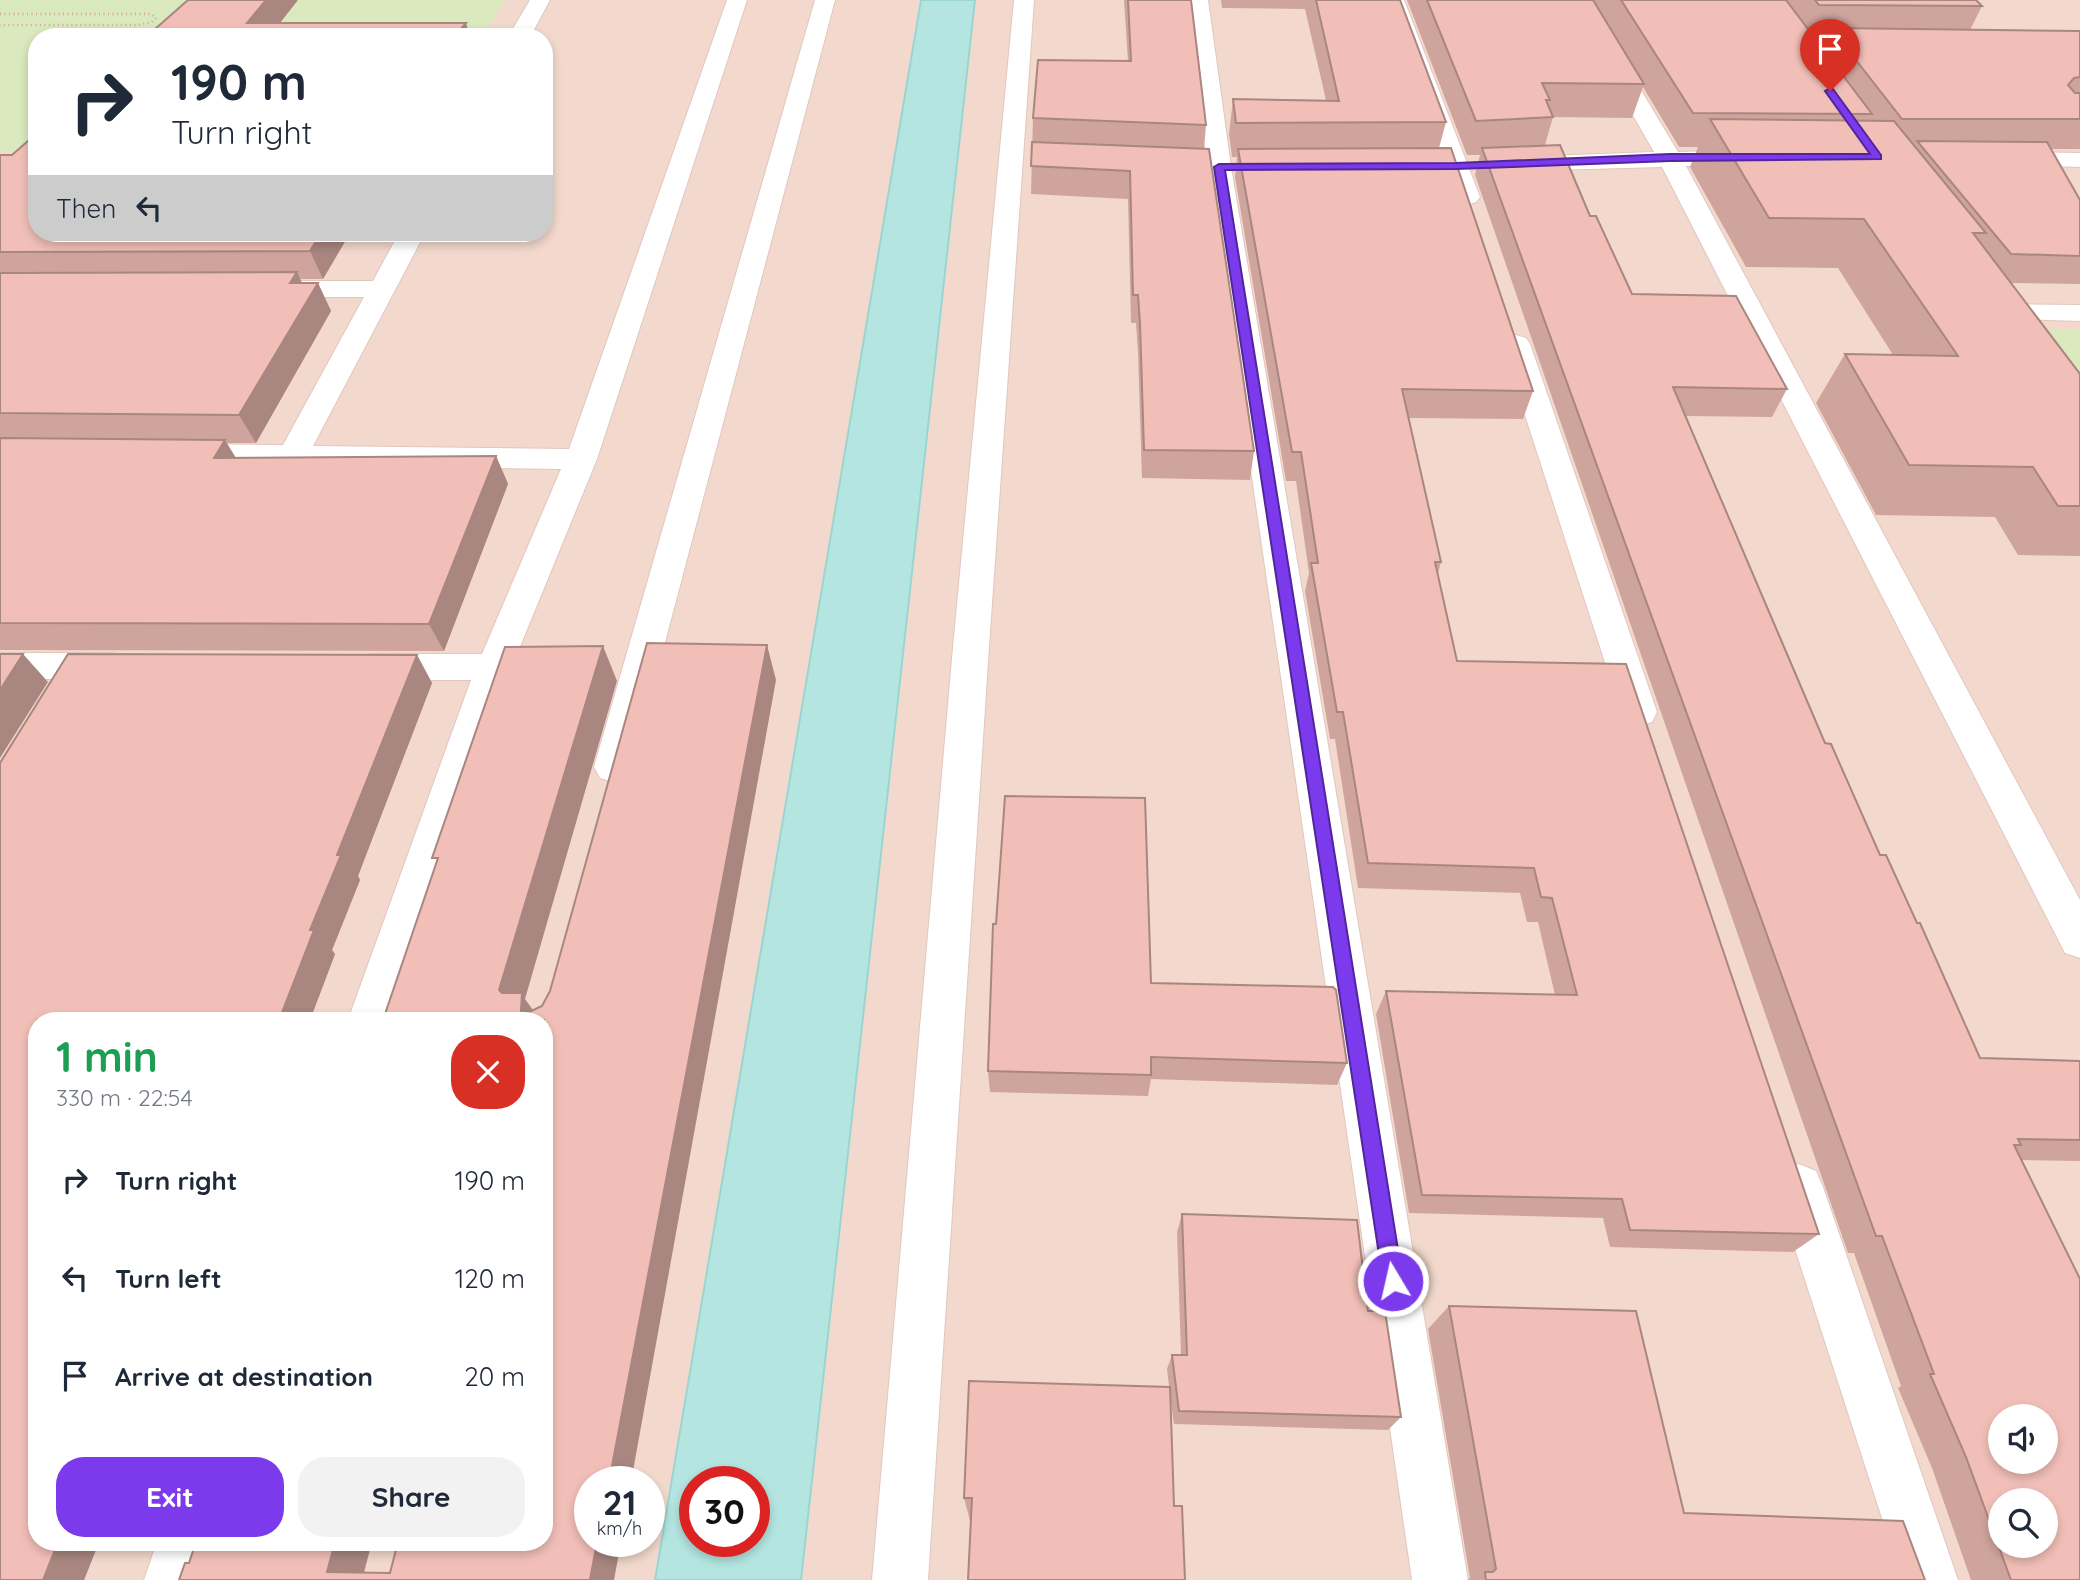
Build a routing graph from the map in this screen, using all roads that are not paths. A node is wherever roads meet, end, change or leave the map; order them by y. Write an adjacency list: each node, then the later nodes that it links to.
1 (540, 0): 8 (street)
2 (737, 0): 23 (street)
3 (825, 0): 32 (street)
4 (1024, 0): 38 (street)
5 (1198, 0): 39 (street)
6 (1394, 0): 13 (street)
7 (1577, 0): 10 (street)
8 (524, 28)
9 (1766, 157): 10 (street)
10 (1670, 158): 13 (street); 33 (street)
11 (1985, 159): 12 (street)
12 (2080, 160)
13 (1466, 165): 14 (street)
14 (1479, 232)
15 (407, 242): 17 (street)
16 (246, 289): 17 (street)
17 (382, 289): 22 (street)
18 (1505, 311): 31 (street)
19 (2001, 312): 20 (street)
20 (2080, 313)
21 (153, 454): 22 (street)
22 (293, 455): 23 (street)
23 (581, 459): 29 (street)
24 (0, 666): 25 (street)
25 (80, 666): 26 (street); 30 (street)
26 (149, 666)
27 (547, 666): 29 (street)
28 (342, 667): 29 (street)
29 (494, 667): 34 (street)
30 (58, 701)
31 (1651, 747)
32 (605, 796)
33 (2080, 940)
34 (373, 1012)
35 (1788, 1157): 40 (street)
36 (183, 1551): 37 (street)
37 (172, 1580)
38 (900, 1580)
39 (1440, 1580)
40 (1930, 1580)

